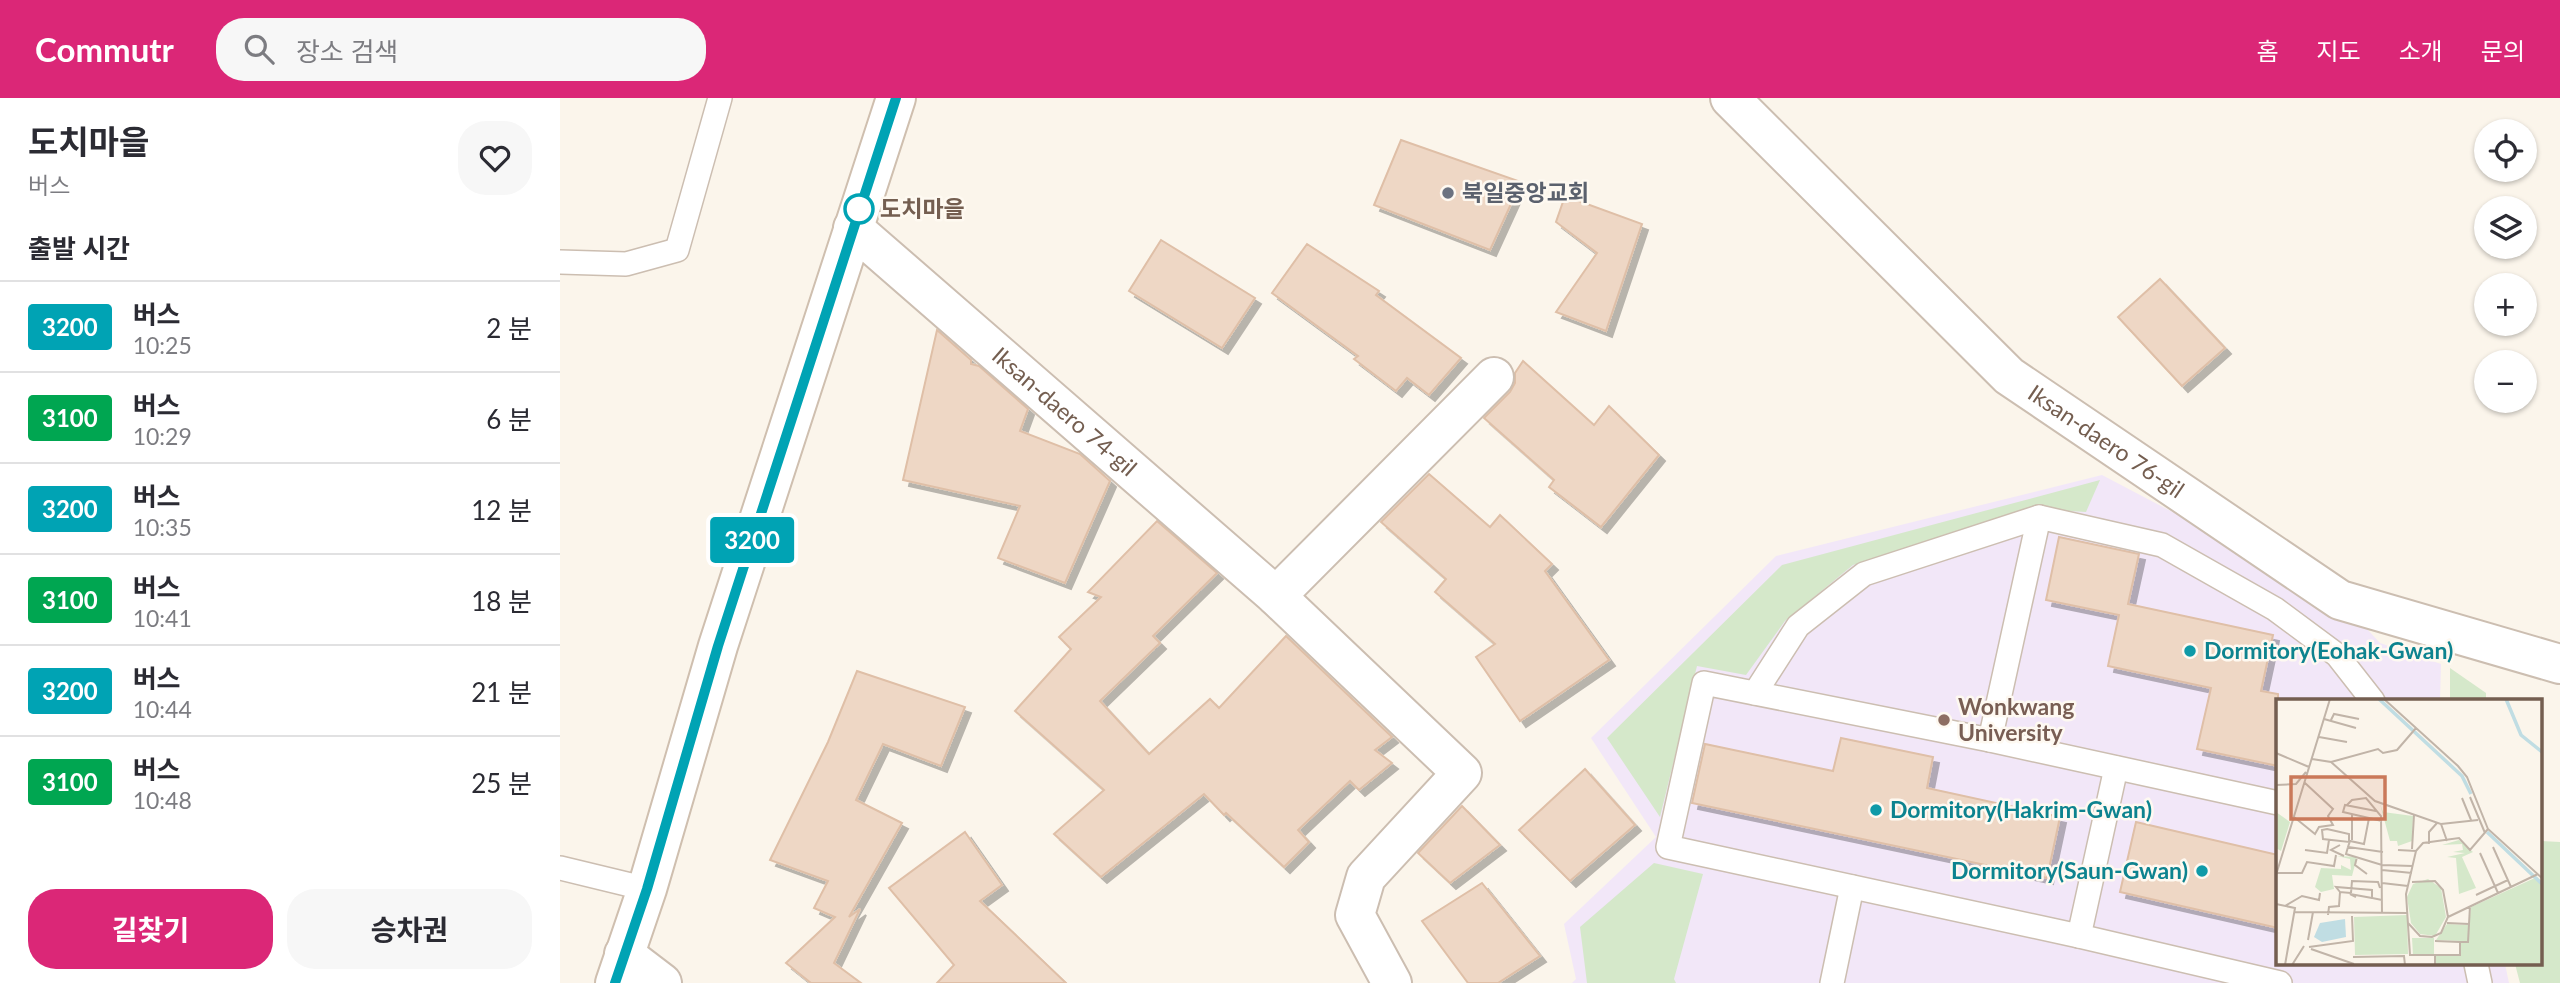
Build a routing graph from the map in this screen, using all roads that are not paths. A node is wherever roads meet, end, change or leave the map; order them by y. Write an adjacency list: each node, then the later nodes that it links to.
1 (720, 98): 5 (lane)
2 (896, 98): 4 (street)
3 (1730, 98): 9 (street, Iksan-daero 76-gil)
4 (853, 228): 8 (street, Iksan-daero 74-gil); 17 (street)
5 (560, 262)
6 (1494, 377): 8 (street)
7 (2039, 517): 10 (lane); 11 (lane); 12 (lane)
8 (1276, 596): 23 (street, Iksan-daero 74-gil)
9 (2560, 664)
10 (1755, 693): 12 (lane); 16 (lane)
11 (2371, 699)
12 (1990, 740): 13 (lane)
13 (2116, 768): 14 (lane); 18 (lane)
14 (2276, 803)
15 (560, 868): 17 (lane)
16 (1852, 887): 18 (lane); 24 (lane)
17 (647, 889): 20 (street)
18 (2079, 936): 21 (lane)
19 (2476, 965): 26 (lane)
20 (619, 968): 22 (street)
21 (2208, 975): 25 (lane)
22 (662, 983)
23 (1391, 983)
24 (1832, 983)
25 (2280, 983)
26 (2480, 983)

